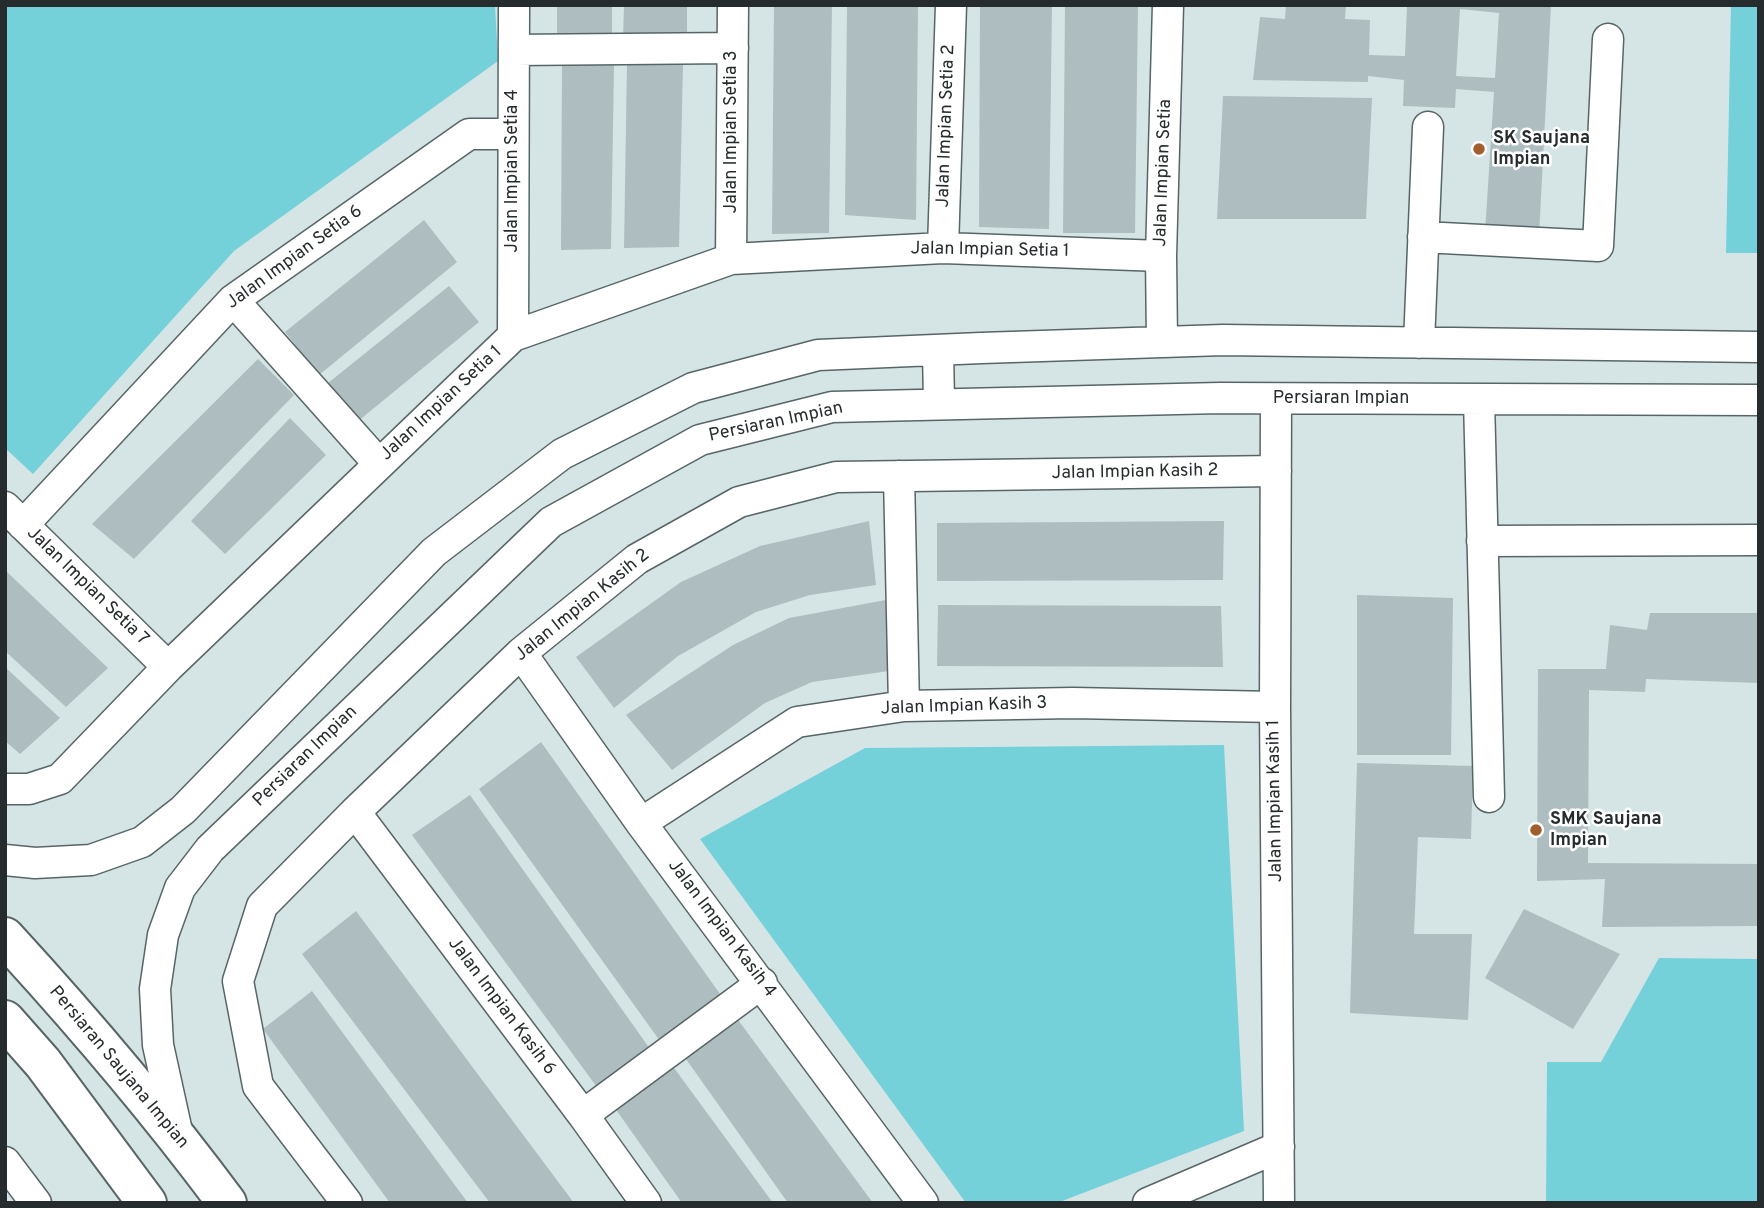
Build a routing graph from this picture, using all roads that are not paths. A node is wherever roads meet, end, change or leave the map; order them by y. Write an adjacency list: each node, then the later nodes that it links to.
1 (514, 5): 7 (street, Jalan Impian Setia 4)
2 (733, 5): 6 (street, Jalan Impian Setia 3)
3 (951, 5): 11 (street, Jalan Impian Setia 2)
4 (1168, 5): 12 (street, Jalan Impian Setia)
5 (1608, 39): 10 (street)
6 (733, 48): 7 (street); 13 (street, Jalan Impian Setia 3)
7 (514, 50): 9 (street, Jalan Impian Setia 4)
8 (1428, 127): 10 (street)
9 (512, 134): 14 (street, Jalan Impian Setia 6); 15 (street, Jalan Impian Setia 4)
10 (1423, 237): 17 (street)
11 (943, 248): 12 (street, Jalan Impian Setia 1); 13 (street, Jalan Impian Setia 1)
12 (1161, 256): 16 (street, Jalan Impian Setia)
13 (732, 259): 15 (street, Jalan Impian Setia 1)
14 (233, 300): 24 (street); 27 (street, Jalan Impian Setia 6)
15 (513, 337): 24 (street, Jalan Impian Setia 1)
16 (1163, 342): 17 (street); 19 (street)
17 (1419, 343): 18 (street)
18 (1759, 347)
19 (938, 350): 23 (street); 38 (street)
20 (1276, 399): 21 (street, Persiaran Impian); 23 (street, Persiaran Impian); 25 (street, Jalan Impian Kasih 1)
21 (1479, 399): 22 (street, Persiaran Impian); 29 (street)
22 (1759, 400)
23 (939, 404): 43 (street, Persiaran Impian)
24 (379, 464): 31 (street, Jalan Impian Setia 1)
25 (1276, 471): 26 (street, Jalan Impian Kasih 2); 33 (street, Jalan Impian Kasih 1)
26 (899, 475): 30 (street, Jalan Impian Kasih 2); 32 (street)
27 (14, 516): 31 (street, Jalan Impian Setia 7)
28 (1759, 540): 29 (street)
29 (1482, 541): 35 (street)
30 (521, 653): 36 (street, Jalan Impian Kasih 2); 37 (street, Jalan Impian Kasih 4)
31 (168, 667): 34 (street, Jalan Impian Setia 1)
32 (904, 706): 33 (street, Jalan Impian Kasih 3); 37 (street, Jalan Impian Kasih 3)
33 (1275, 707): 44 (street, Jalan Impian Kasih 1)
34 (5, 789)
35 (1489, 797)
36 (355, 812): 42 (street, Jalan Impian Kasih 6); 50 (street, Jalan Impian Kasih 2)
37 (641, 823): 40 (street, Jalan Impian Kasih 4)
38 (5, 860)
39 (5, 937): 43 (highway, Persiaran Saujana Impian)
40 (762, 984): 42 (street); 51 (street, Jalan Impian Kasih 4)
41 (5, 1020): 48 (highway)
42 (583, 1115): 46 (street, Jalan Impian Kasih 6)
43 (179, 1138): 49 (highway, Persiaran Saujana Impian)
44 (1279, 1147): 52 (street); 53 (street, Jalan Impian Kasih 1)
45 (5, 1161): 47 (street)
46 (644, 1202)
47 (36, 1203)
48 (146, 1203)
49 (226, 1203)
50 (347, 1203)
51 (923, 1203)
52 (1148, 1203)
53 (1279, 1203)

